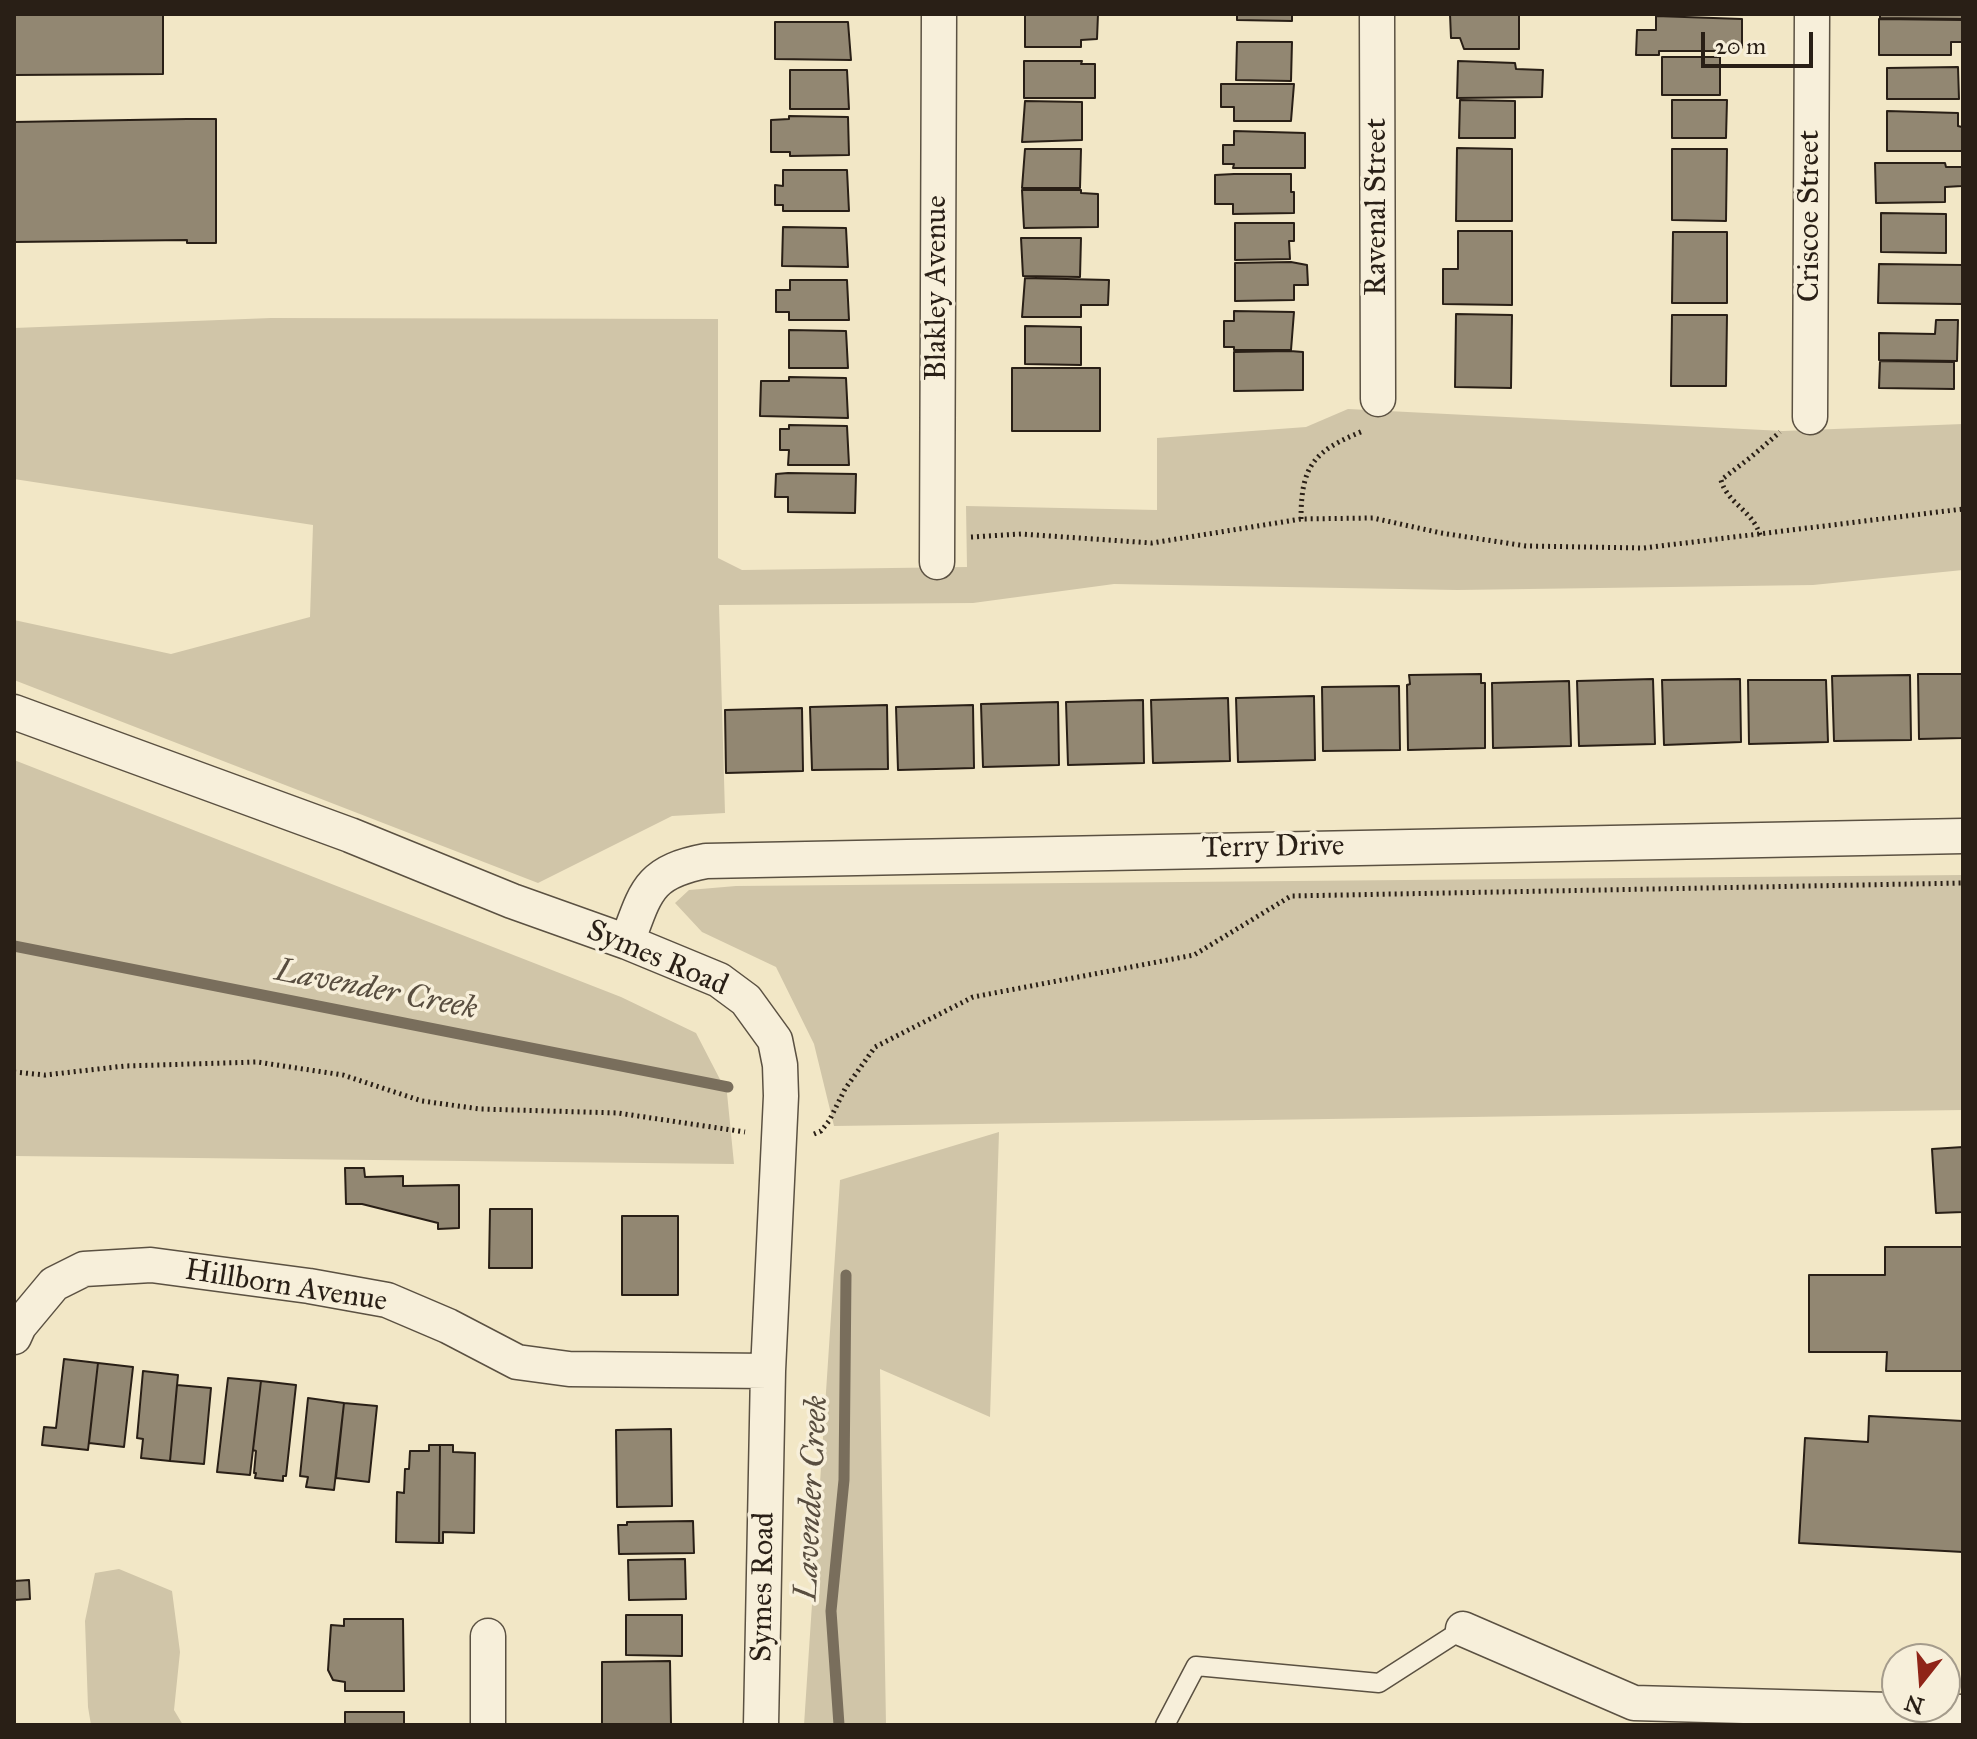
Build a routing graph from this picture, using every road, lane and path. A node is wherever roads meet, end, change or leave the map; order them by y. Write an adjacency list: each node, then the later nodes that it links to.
1 (939, 14): 9 (street, Blakley Avenue)
2 (1377, 14): 4 (street, Ravenal Street)
3 (1812, 14): 5 (street, Criscoe Street)
4 (1377, 412): 7 (path)
5 (1796, 423): 8 (path)
6 (1963, 509): 8 (path)
7 (1301, 519): 8 (path); 9 (path)
8 (1760, 535)
9 (937, 550)
10 (14, 712): 13 (street, Symes Road)
11 (1963, 836): 13 (street, Terry Drive)
12 (1963, 883): 16 (path)
13 (627, 942): 18 (street, Symes Road)
14 (14, 1072): 15 (path)
15 (757, 1134)
16 (806, 1137)
17 (14, 1337): 18 (street, Hillborn Avenue)
18 (768, 1371): 23 (street, Symes Road)
19 (1463, 1629): 21 (street); 24 (lane)
20 (488, 1636): 22 (street)
21 (1963, 1712)
22 (488, 1725)
23 (761, 1725)
24 (1165, 1725)

